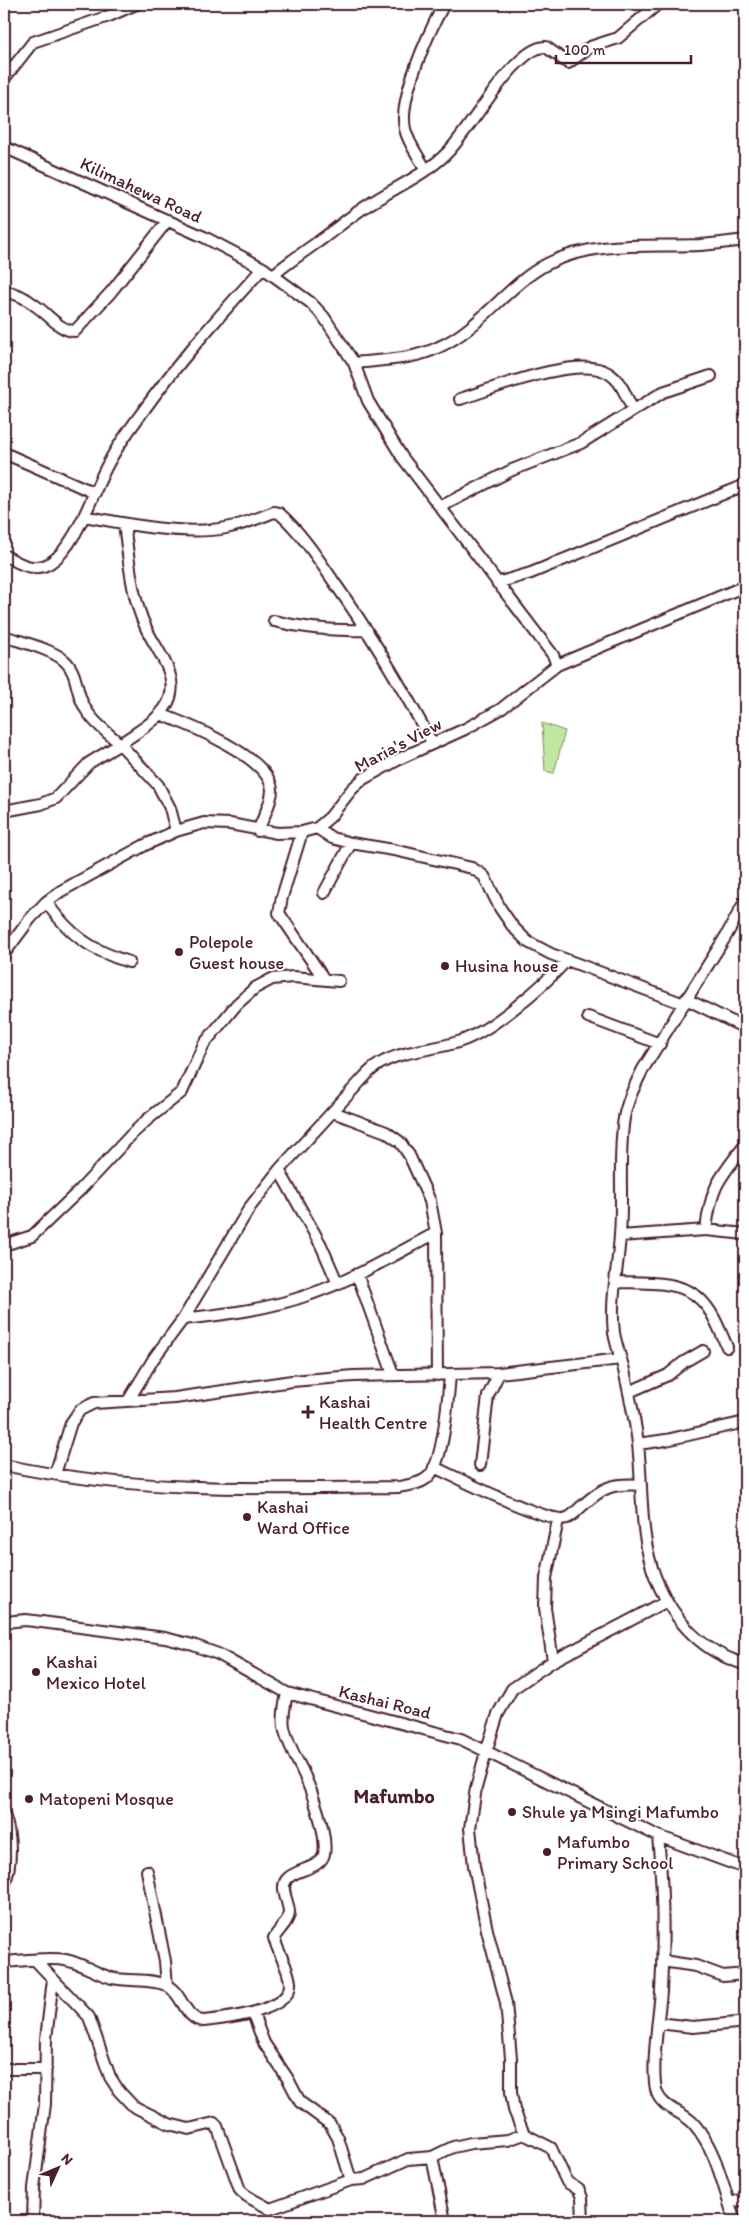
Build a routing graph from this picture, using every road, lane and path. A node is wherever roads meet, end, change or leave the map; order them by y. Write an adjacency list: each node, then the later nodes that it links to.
1 (136, 4): 4 (street)
2 (444, 4): 6 (street)
3 (658, 4): 6 (street)
4 (4, 79)
5 (4, 147): 7 (street, Kilimahewa Road)
6 (426, 170): 10 (street)
7 (168, 220): 9 (street, Kilimahewa Road); 11 (street)
8 (745, 240): 12 (street)
9 (263, 268): 10 (street, Kilimahewa Road); 18 (street)
10 (273, 275): 12 (street, Kilimahewa Road)
11 (4, 291)
12 (354, 363): 19 (street, Kilimahewa Road)
13 (711, 376): 15 (street)
14 (460, 399): 15 (street)
15 (633, 410): 19 (street)
16 (4, 452): 18 (street)
17 (745, 485): 23 (street)
18 (95, 493): 20 (street)
19 (440, 507): 23 (street, Kilimahewa Road)
20 (84, 516): 21 (street); 22 (street)
21 (124, 524): 26 (street); 29 (street)
22 (4, 555)
23 (497, 583): 28 (street, Kilimahewa Road)
24 (745, 586): 28 (street, Maria's View)
25 (274, 621): 26 (street)
26 (368, 630): 30 (street)
27 (4, 636): 31 (street)
28 (557, 665): 30 (street, Maria's View)
29 (160, 714): 31 (street); 35 (street)
30 (432, 743): 33 (street, Maria's View)
31 (120, 744): 32 (street); 34 (street)
32 (4, 812)
33 (317, 828): 36 (street, Maria's View); 37 (street)
34 (176, 831): 35 (street, Maria's View); 40 (street, Maria's View)
35 (258, 831): 36 (street, Maria's View)
36 (302, 832): 44 (street)
37 (351, 843): 38 (street); 42 (street)
38 (324, 893)
39 (745, 901): 46 (street)
40 (46, 902): 41 (street, Maria's View); 43 (street)
41 (4, 954)
42 (567, 960): 46 (street); 50 (street)
43 (129, 962)
44 (324, 979): 45 (street); 57 (street)
45 (339, 980)
46 (685, 1002): 48 (street); 49 (street)
47 (588, 1017): 49 (street)
48 (745, 1028)
49 (660, 1044): 56 (street)
50 (333, 1112): 52 (street); 54 (street)
51 (745, 1145): 53 (street)
52 (279, 1170): 60 (street); 61 (street)
53 (706, 1230): 55 (street); 56 (street)
54 (436, 1233): 58 (street); 67 (street)
55 (745, 1234)
56 (620, 1236): 59 (street)
57 (4, 1245)
58 (357, 1274): 60 (street); 66 (street)
59 (615, 1282): 62 (street); 64 (street)
60 (338, 1284): 61 (street)
61 (183, 1319): 70 (street)
62 (727, 1347)
63 (703, 1351): 69 (street)
64 (621, 1360): 65 (street); 69 (street)
65 (499, 1373): 68 (street); 74 (street)
66 (393, 1374): 67 (street); 70 (street)
67 (437, 1375): 68 (street)
68 (450, 1375): 75 (street)
69 (629, 1392): 72 (street)
70 (128, 1401): 76 (street)
71 (745, 1422): 72 (street)
72 (638, 1444): 77 (street)
73 (4, 1464): 76 (street)
74 (480, 1466)
75 (434, 1467): 76 (street); 78 (street)
76 (56, 1474)
77 (641, 1485): 78 (street); 79 (street)
78 (558, 1520): 81 (street)
79 (667, 1601): 81 (street); 82 (street)
80 (4, 1622): 83 (street, Kashai Road)
81 (553, 1661): 84 (street)
82 (745, 1664)
83 (288, 1693): 84 (street, Kashai Road); 97 (street)
84 (486, 1752): 86 (street, Kashai Road); 102 (street)
85 (4, 1815): 88 (street)
86 (658, 1836): 87 (street, Kashai Road); 92 (street)
87 (745, 1868)
88 (6, 1869): 90 (street)
89 (147, 1871): 96 (street)
90 (4, 1886)
91 (36, 1961): 93 (street); 95 (street); 96 (street)
92 (662, 1961): 94 (street); 98 (street)
93 (4, 1962)
94 (745, 1974)
95 (53, 1980): 101 (street); 104 (street)
96 (167, 1986): 97 (street)
97 (253, 2014): 104 (street)
98 (658, 2023): 99 (street); 106 (street)
99 (737, 2023)
100 (4, 2069): 101 (street)
101 (46, 2069): 107 (street)
102 (524, 2134): 103 (street); 109 (street)
103 (432, 2157): 104 (street); 108 (street)
104 (352, 2180)
105 (745, 2199): 106 (street)
106 (729, 2203): 110 (street)
107 (32, 2221)
108 (445, 2221)
109 (583, 2221)
110 (735, 2221)

